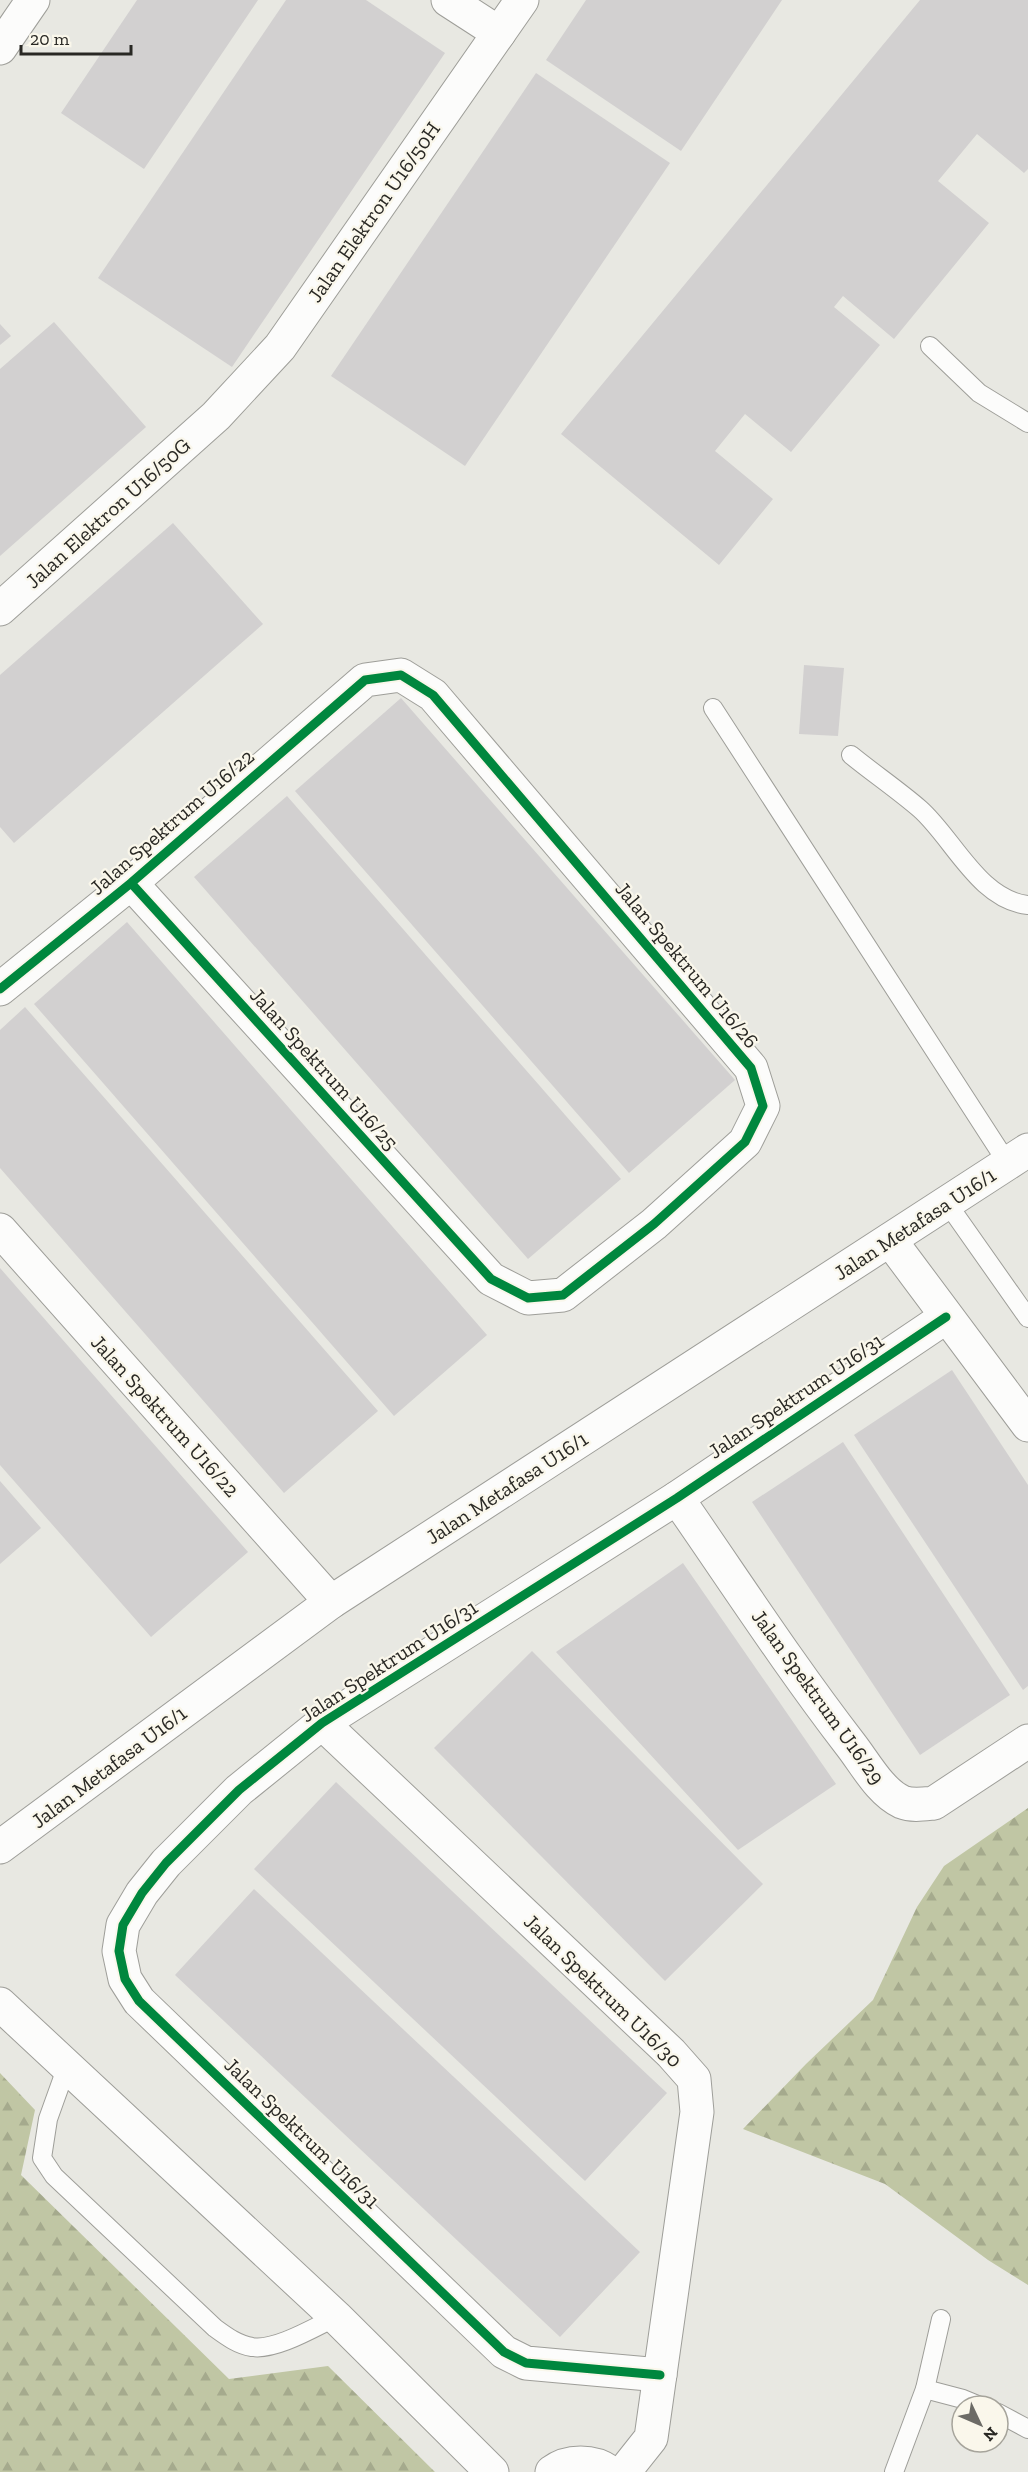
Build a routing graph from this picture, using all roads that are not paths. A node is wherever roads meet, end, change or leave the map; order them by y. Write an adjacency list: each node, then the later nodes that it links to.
1 (33, 0): 5 (street)
2 (448, 0): 4 (street)
3 (522, 0): 4 (street, Jalan Elektron U16/50H)
4 (499, 33): 7 (street, Jalan Elektron U16/50H)
5 (0, 48)
6 (930, 346): 8 (lane)
7 (216, 416): 9 (street, Jalan Elektron U16/50G)
8 (1028, 423)
9 (0, 609)
10 (365, 680): 13 (street, Jalan Spektrum U16/22); 20 (street, Jalan Spektrum U16/26)
11 (713, 708): 16 (lane)
12 (851, 755): 14 (lane)
13 (131, 883): 15 (street, Jalan Spektrum U16/22); 20 (street, Jalan Spektrum U16/25)
14 (1028, 905)
15 (0, 989)
16 (1022, 1155): 17 (street, Jalan Metafasa U16/1)
17 (947, 1203): 19 (street, Jalan Metafasa U16/1); 22 (lane)
18 (0, 1230): 25 (street, Jalan Spektrum U16/22)
19 (890, 1240): 21 (street); 25 (street, Jalan Metafasa U16/1)
20 (491, 1279)
21 (946, 1317): 23 (street); 24 (street, Jalan Spektrum U16/31)
22 (1028, 1318)
23 (1028, 1425)
24 (677, 1498): 26 (street, Jalan Spektrum U16/31); 27 (street, Jalan Spektrum U16/29)
25 (331, 1602): 28 (street, Jalan Metafasa U16/1)
26 (322, 1723): 33 (street, Jalan Spektrum U16/30); 33 (street, Jalan Spektrum U16/31)
27 (1028, 1741)
28 (0, 1847)
29 (0, 2004): 30 (street)
30 (66, 2066): 31 (street); 31 (lane)
31 (336, 2318): 38 (street)
32 (941, 2319): 34 (lane)
33 (660, 2375): 41 (street, Jalan Spektrum U16/30)
34 (925, 2389): 35 (lane); 42 (lane)
35 (950, 2396)
36 (1010, 2419): 37 (lane)
37 (1028, 2429)
38 (492, 2472)
39 (552, 2472): 40 (street)
40 (610, 2472)
41 (624, 2472)
42 (894, 2472)

